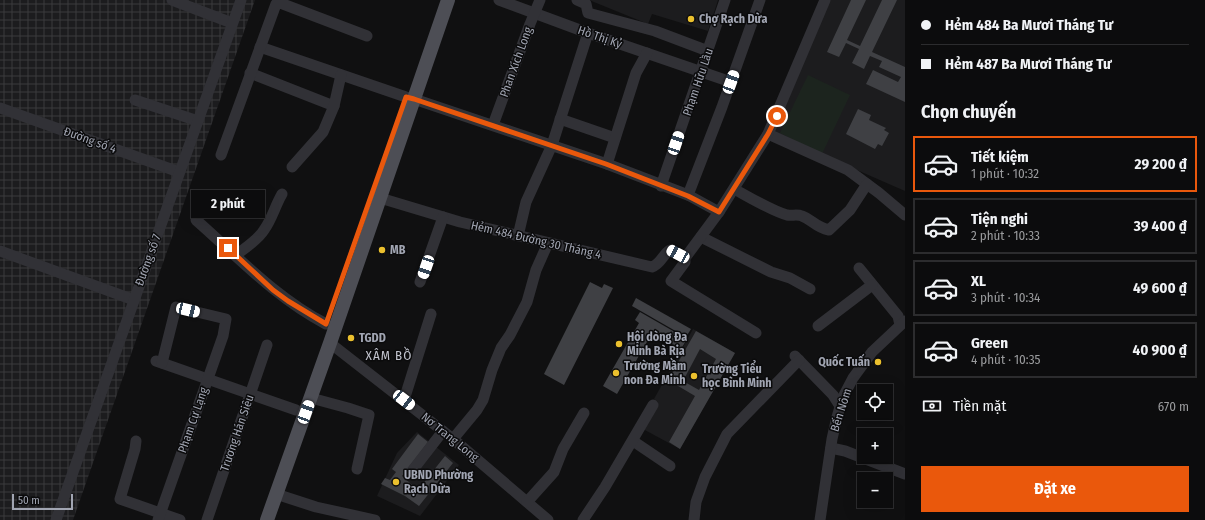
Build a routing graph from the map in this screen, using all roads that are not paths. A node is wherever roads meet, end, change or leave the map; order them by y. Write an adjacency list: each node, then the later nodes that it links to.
1 (172, 0): 12 (street)
2 (240, 0): 12 (street, Đường số 7)
3 (439, 0): 22 (main road)
4 (448, 0): 22 (main road)
5 (499, 0): 11 (street, Hồ Thị Kỷ)
6 (540, 0): 11 (street, Phan Xích Long)
7 (577, 0): 16 (street)
8 (726, 0): 16 (street, Phạm Hữu Lầu)
9 (760, 0): 21 (street)
10 (825, 0): 29 (street)
11 (535, 14): 13 (street, Hồ Thị Kỷ); 28 (street, Phan Xích Long)
12 (232, 23): 27 (street, Đường số 7)
13 (588, 33): 17 (street, Hồ Thị Kỷ); 26 (street)
14 (367, 36): 15 (street)
15 (260, 47): 19 (street); 20 (street)
16 (708, 51): 18 (street, Phạm Hữu Lầu)
17 (647, 53): 18 (street, Hồ Thị Kỷ); 30 (street)
18 (701, 72): 21 (street, Hồ Thị Kỷ); 37 (street, Phạm Hữu Lầu)
19 (250, 73): 24 (street); 32 (street)
20 (341, 75): 22 (street); 24 (street)
21 (731, 82): 40 (street)
22 (410, 98): 28 (street); 41 (main road); 59 (main road)
23 (135, 100): 27 (street)
24 (334, 106): 34 (street)
25 (0, 108): 35 (street, Đường số 4)
26 (560, 119): 30 (street); 31 (street)
27 (198, 121): 35 (street, Đường số 7)
28 (493, 125): 31 (street)
29 (768, 134): 36 (street); 38 (street)
30 (615, 138): 33 (street)
31 (552, 145): 33 (street); 46 (street)
32 (221, 155)
33 (606, 164): 37 (street)
34 (292, 167)
35 (179, 172): 56 (street, Đường số 7)
36 (867, 184): 38 (street); 43 (street)
37 (661, 186): 40 (street)
38 (734, 189): 42 (street)
39 (282, 194): 50 (street)
40 (688, 196): 42 (street)
41 (380, 198): 44 (street, Hẻm 484 Đường 30 Tháng 4); 59 (main road)
42 (719, 212): 47 (street)
43 (905, 215)
44 (443, 217): 46 (street, Hẻm 484 Đường 30 Tháng 4); 53 (street)
45 (196, 220): 50 (street)
46 (518, 236): 48 (street, Hẻm 484 Đường 30 Tháng 4)
47 (701, 236): 51 (street); 55 (street)
48 (548, 243): 51 (street, Hẻm 484 Đường 30 Tháng 4); 73 (street)
49 (0, 251): 56 (street)
50 (236, 255): 59 (street)
51 (685, 258): 61 (street)
52 (859, 268): 54 (street)
53 (420, 282)
54 (872, 285): 58 (street); 60 (street)
55 (810, 289)
56 (134, 300): 84 (street, Đường số 7)
57 (431, 314): 67 (street)
58 (903, 323): 69 (street, Bến Nôm)
59 (331, 325): 62 (main road)
60 (818, 326)
61 (756, 332)
62 (325, 341): 66 (main road); 67 (street, Nơ Trang Long); 70 (main road)
63 (267, 345): 65 (street, Trương Hán Siêu)
64 (208, 379): 64 (street, Phạm Cự Lạng); 65 (street); 83 (street, Phạm Cự Lạng)
65 (251, 395): 70 (street); 86 (street, Trương Hán Siêu)
66 (311, 398): 78 (street); 81 (main road)
67 (404, 400): 72 (street, Nơ Trang Long)
68 (653, 405): 75 (street)
69 (840, 406): 76 (street, Bến Nôm); 92 (street)
70 (296, 410): 87 (main road)
71 (584, 413): 82 (street)
72 (443, 431): 73 (street, Nơ Trang Long); 79 (street)
73 (453, 439): 82 (street, Nơ Trang Long)
74 (136, 441): 83 (street)
75 (632, 441): 77 (street); 91 (street)
76 (831, 448): 80 (street); 93 (street, Bến Nôm)
77 (670, 466)
78 (357, 469)
79 (412, 471)
80 (905, 474)
81 (276, 494): 88 (main road); 89 (street)
82 (527, 502): 90 (street, Nơ Trang Long)
83 (159, 517): 85 (street)
84 (56, 520)
85 (180, 520)
86 (207, 520)
87 (259, 520)
88 (267, 520)
89 (375, 520)
90 (548, 520)
91 (584, 520)
92 (694, 520)
93 (820, 520)

